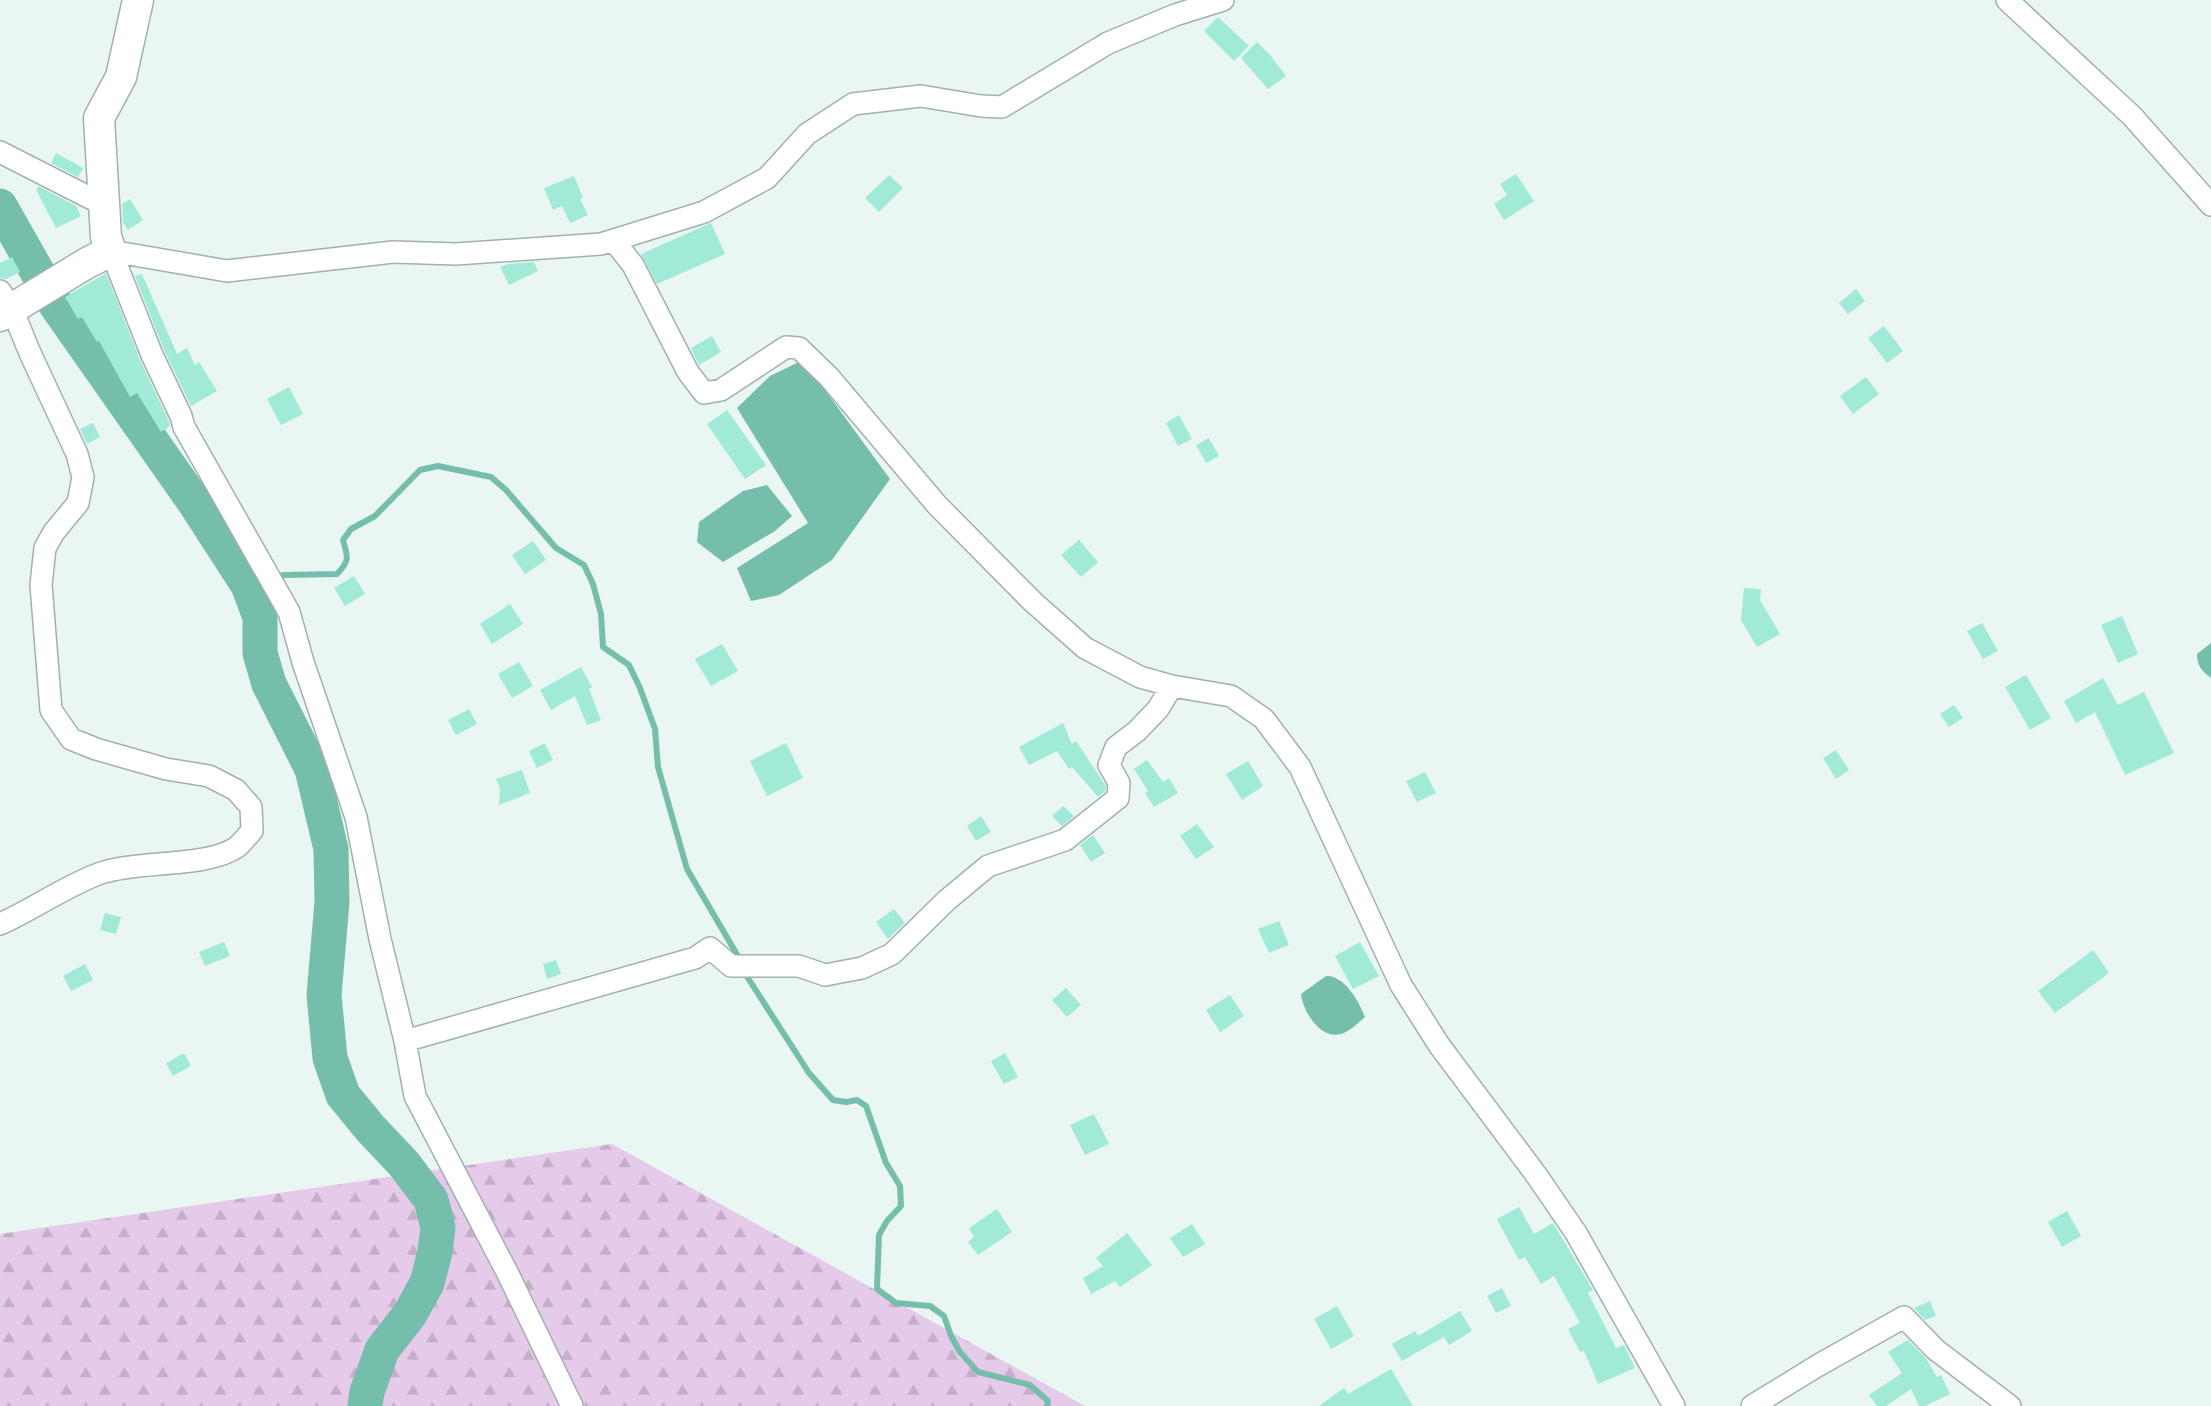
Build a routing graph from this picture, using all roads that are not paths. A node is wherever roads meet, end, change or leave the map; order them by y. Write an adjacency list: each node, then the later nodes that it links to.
1 (138, 0): 5 (street)
2 (1223, 0): 7 (street)
3 (2007, 0): 6 (street)
4 (0, 152): 5 (street)
5 (104, 205): 8 (street)
6 (2211, 205)
7 (614, 241): 8 (street); 10 (street)
8 (111, 251): 9 (street); 12 (street)
9 (11, 303): 11 (street)
10 (1172, 686): 12 (street); 14 (street)
11 (0, 924)
12 (405, 1041): 13 (street)
13 (572, 1406)
14 (1674, 1406)
15 (1752, 1406): 16 (street)
16 (2010, 1406)

